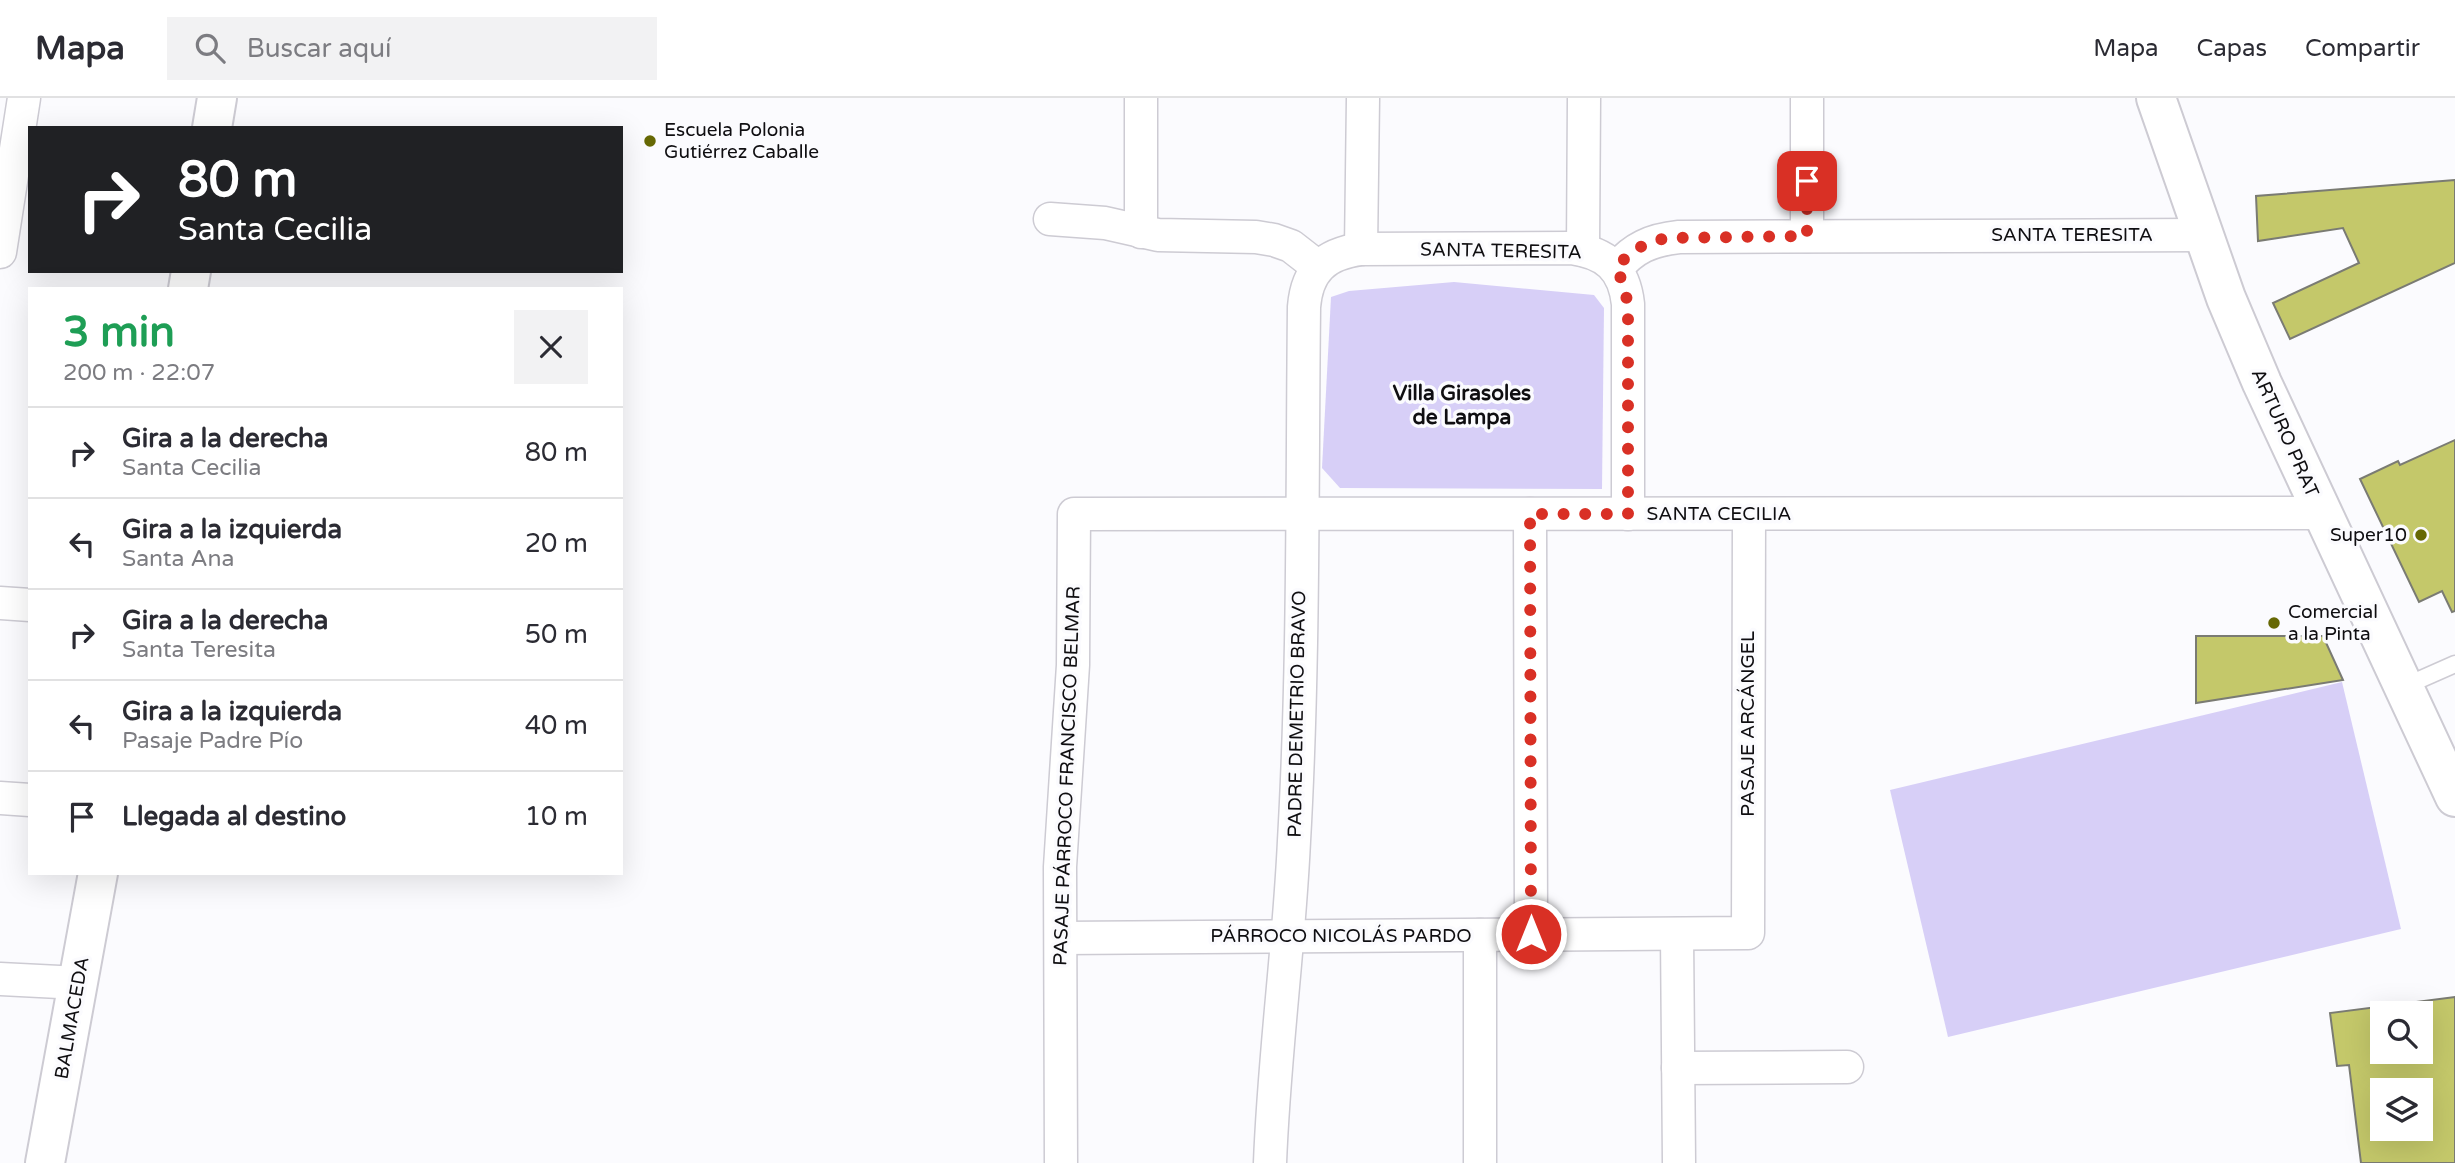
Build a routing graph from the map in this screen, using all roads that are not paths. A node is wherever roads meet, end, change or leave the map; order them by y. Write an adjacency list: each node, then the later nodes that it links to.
1 (23, 98): 15 (street)
2 (217, 98): 8 (main road)
3 (1142, 98): 10 (street)
4 (1363, 98): 13 (street)
5 (1584, 98): 14 (street)
6 (1807, 98): 12 (street)
7 (2156, 98): 11 (main road, ARTURO PRAT)
8 (212, 126)
9 (1050, 219): 10 (street)
10 (1141, 232): 16 (street)
11 (2203, 235): 12 (street, SANTA TERESITA); 18 (main road, ARTURO PRAT)
12 (1807, 236): 17 (street, SANTA TERESITA)
13 (1361, 250): 14 (street, SANTA TERESITA); 16 (street, SANTA TERESITA)
14 (1583, 250): 17 (street, SANTA TERESITA)
15 (0, 252)
16 (1318, 267): 20 (street, PADRE DEMETRIO BRAVO)
17 (1616, 269): 22 (street)
18 (2322, 513): 23 (street, SANTA CECILIA); 27 (main road, ARTURO PRAT)
19 (1074, 514): 20 (street, SANTA CECILIA); 37 (street, PASAJE PÁRROCO FRANCISCO BELMAR)
20 (1302, 514): 21 (street, SANTA CECILIA); 36 (street, PADRE DEMETRIO BRAVO)
21 (1530, 514): 22 (street, SANTA CECILIA); 33 (street)
22 (1628, 514): 23 (street, SANTA CECILIA)
23 (1749, 514): 32 (street, PASAJE ARCÁNGEL)
24 (0, 603): 25 (street)
25 (28, 605)
26 (2455, 664): 27 (lane)
27 (2403, 687): 28 (main road, ARTURO PRAT)
28 (2455, 797)
29 (0, 798): 30 (street)
30 (28, 800)
31 (98, 875): 39 (main road, BALMACEDA)
32 (1748, 933): 34 (street, PÁRROCO NICOLÁS PARDO)
33 (1531, 934): 34 (street, PÁRROCO NICOLÁS PARDO); 35 (street, PÁRROCO NICOLÁS PARDO)
34 (1677, 934): 41 (street)
35 (1480, 935): 36 (street, PÁRROCO NICOLÁS PARDO); 45 (street)
36 (1287, 936): 37 (street, PÁRROCO NICOLÁS PARDO); 44 (street, PADRE DEMETRIO BRAVO)
37 (1061, 938): 43 (street, PASAJE PÁRROCO FRANCISCO BELMAR)
38 (0, 979): 39 (street)
39 (79, 983): 42 (main road, BALMACEDA)
40 (1847, 1067): 41 (street)
41 (1678, 1068): 46 (street)
42 (45, 1163)
43 (1061, 1163)
44 (1270, 1163)
45 (1480, 1163)
46 (1679, 1163)

